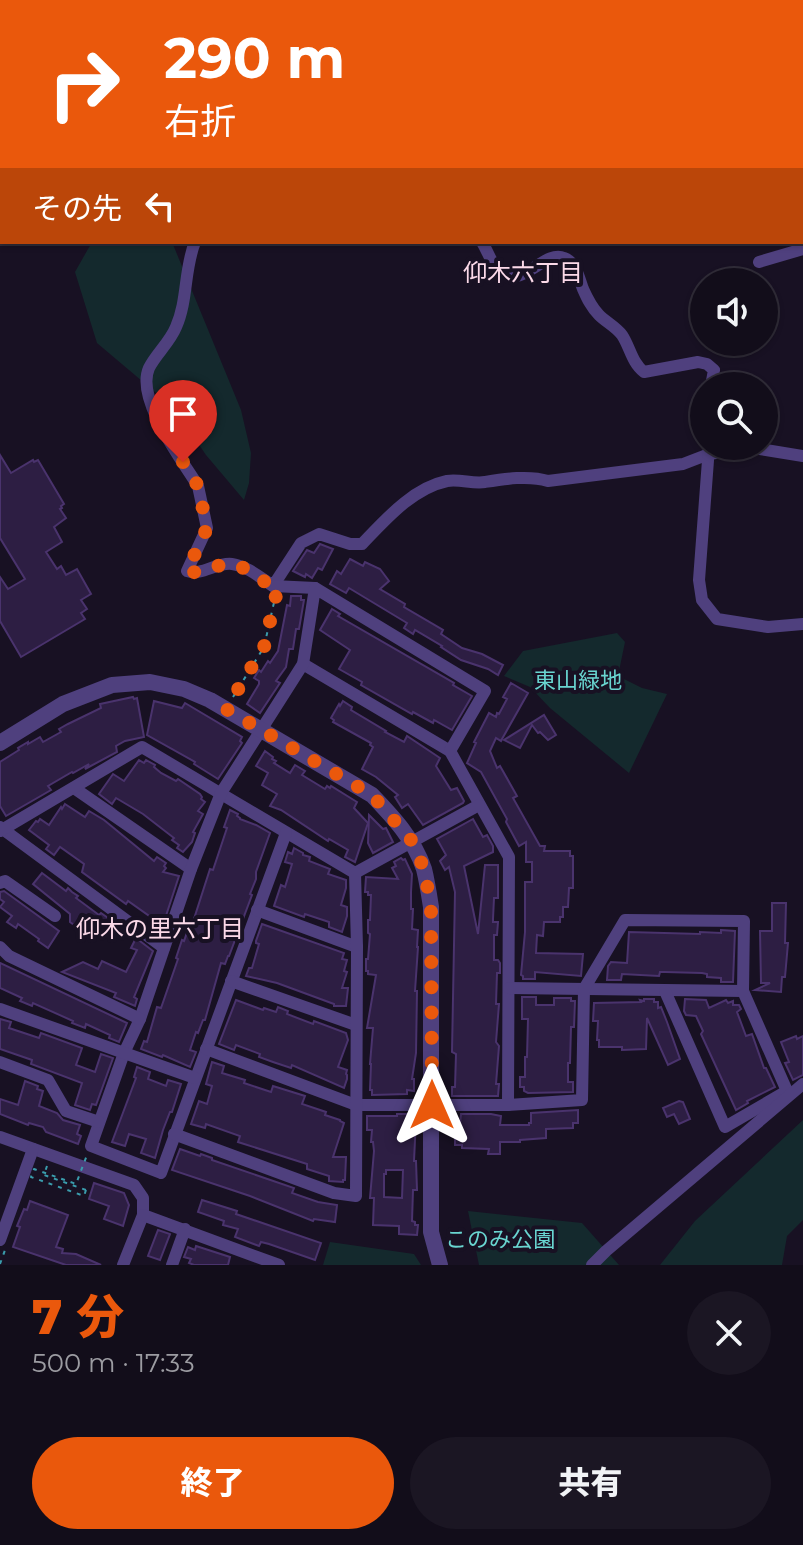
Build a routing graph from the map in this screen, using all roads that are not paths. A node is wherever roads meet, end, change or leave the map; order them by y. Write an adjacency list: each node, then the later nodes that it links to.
1 (194, 244): 10 (street)
2 (483, 244): 5 (street)
3 (803, 249): 4 (street)
4 (759, 262)
5 (714, 372)
6 (778, 452): 7 (street)
7 (803, 456)
8 (690, 460): 10 (street)
9 (708, 460): 12 (street)
10 (275, 586): 11 (street)
11 (315, 588): 13 (street); 16 (street)
12 (803, 624)
13 (303, 664): 14 (street); 16 (street)
14 (261, 729): 15 (street); 18 (street); 22 (street)
15 (0, 743)
16 (450, 751): 19 (street)
17 (74, 788): 18 (street); 20 (street); 23 (street)
18 (221, 793): 21 (street); 23 (street)
19 (479, 805): 22 (street); 32 (street)
20 (1, 830): 30 (street)
21 (286, 833): 24 (street); 26 (street)
22 (412, 841): 24 (street); 45 (street)
23 (191, 869): 30 (street)
24 (355, 873): 29 (street)
25 (0, 883): 27 (street)
26 (257, 910): 29 (street); 31 (street)
27 (55, 916)
28 (0, 947): 37 (street)
29 (357, 947): 38 (street)
30 (164, 948): 37 (street)
31 (231, 981): 38 (street); 39 (street)
32 (509, 988): 33 (street); 46 (street)
33 (584, 989): 34 (street); 35 (street); 46 (street)
34 (665, 991): 35 (street); 35 (street)
35 (743, 991)
36 (0, 1009): 40 (street)
37 (140, 1019): 40 (street)
38 (356, 1025): 44 (street)
39 (206, 1049): 42 (street); 44 (street)
40 (124, 1053): 42 (street); 47 (street)
41 (0, 1062): 47 (street)
42 (195, 1078): 48 (street)
43 (803, 1084): 59 (street)
44 (356, 1105): 45 (street); 48 (street)
45 (432, 1105): 46 (street); 58 (street)
46 (508, 1105)
47 (99, 1122): 48 (street)
48 (174, 1134)
49 (0, 1137): 50 (street)
50 (33, 1149): 51 (street); 53 (street)
51 (143, 1215): 52 (street); 55 (street)
52 (185, 1229): 54 (street); 56 (street)
53 (0, 1240)
54 (244, 1259): 57 (street)
55 (123, 1265)
56 (172, 1265)
57 (279, 1265)
58 (440, 1265)
59 (592, 1265)

